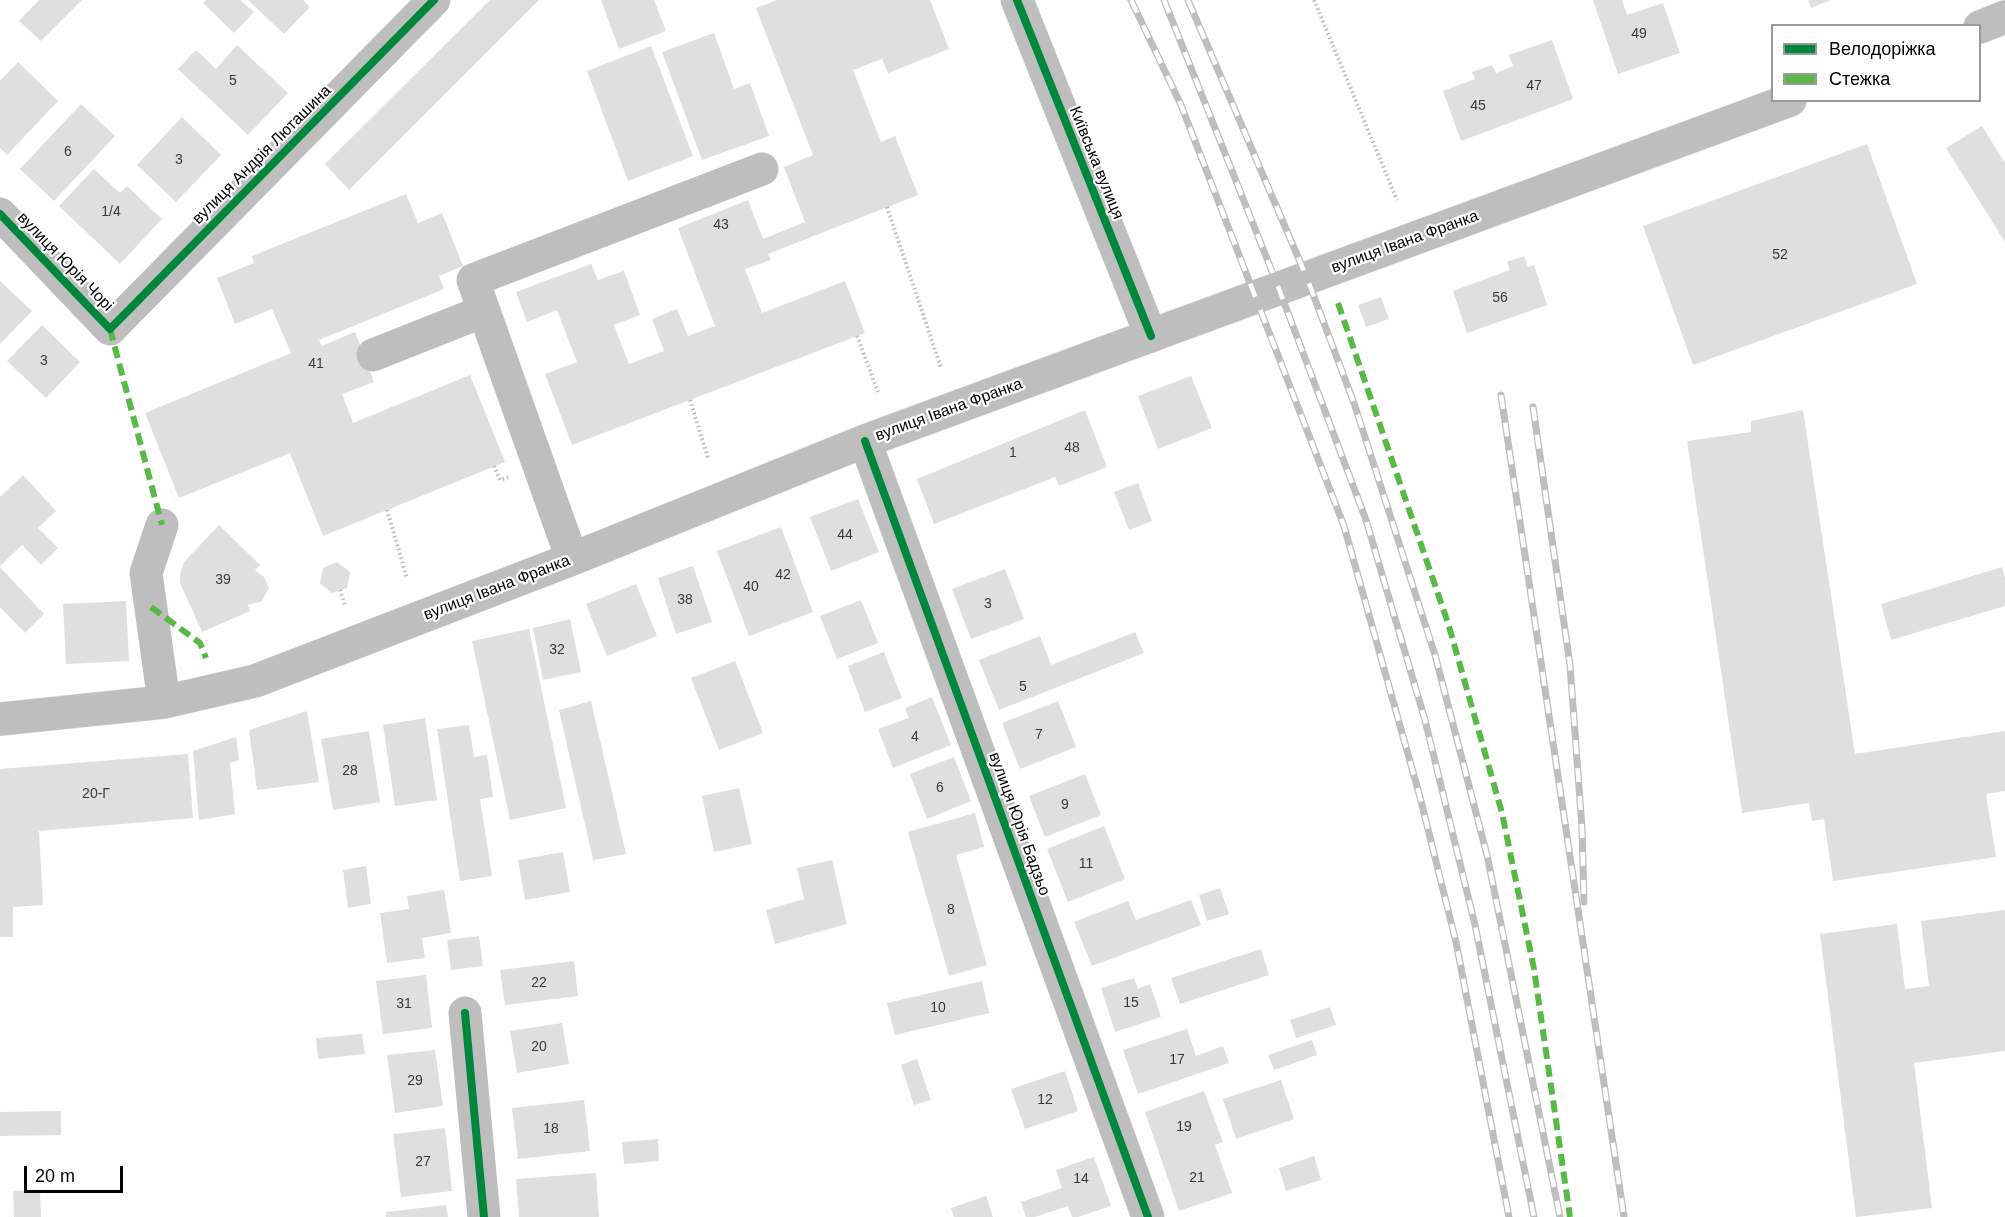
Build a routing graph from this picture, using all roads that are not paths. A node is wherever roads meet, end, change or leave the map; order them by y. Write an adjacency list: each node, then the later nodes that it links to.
1 (434, 0): 9 (street, вулиця Андрія Люташина)
2 (1017, 0): 10 (street, Київська вулиця)
3 (2005, 17): 4 (street)
4 (1981, 27)
5 (1785, 102): 10 (street, вулиця Івана Франка)
6 (762, 169): 8 (street)
7 (0, 214): 9 (street, вулиця Юрія Чорі)
8 (484, 311): 11 (street); 14 (street)
9 (110, 329)
10 (1151, 336): 12 (street, вулиця Івана Франка)
11 (373, 354)
12 (866, 441): 14 (street, вулиця Івана Франка); 19 (street, вулиця Юрія Бадзьо)
13 (162, 525): 15 (street)
14 (572, 559): 15 (street, вулиця Івана Франка)
15 (164, 702): 16 (street, вулиця Івана Франка)
16 (0, 719)
17 (465, 1013): 18 (street)
18 (484, 1217)
19 (1148, 1217)

